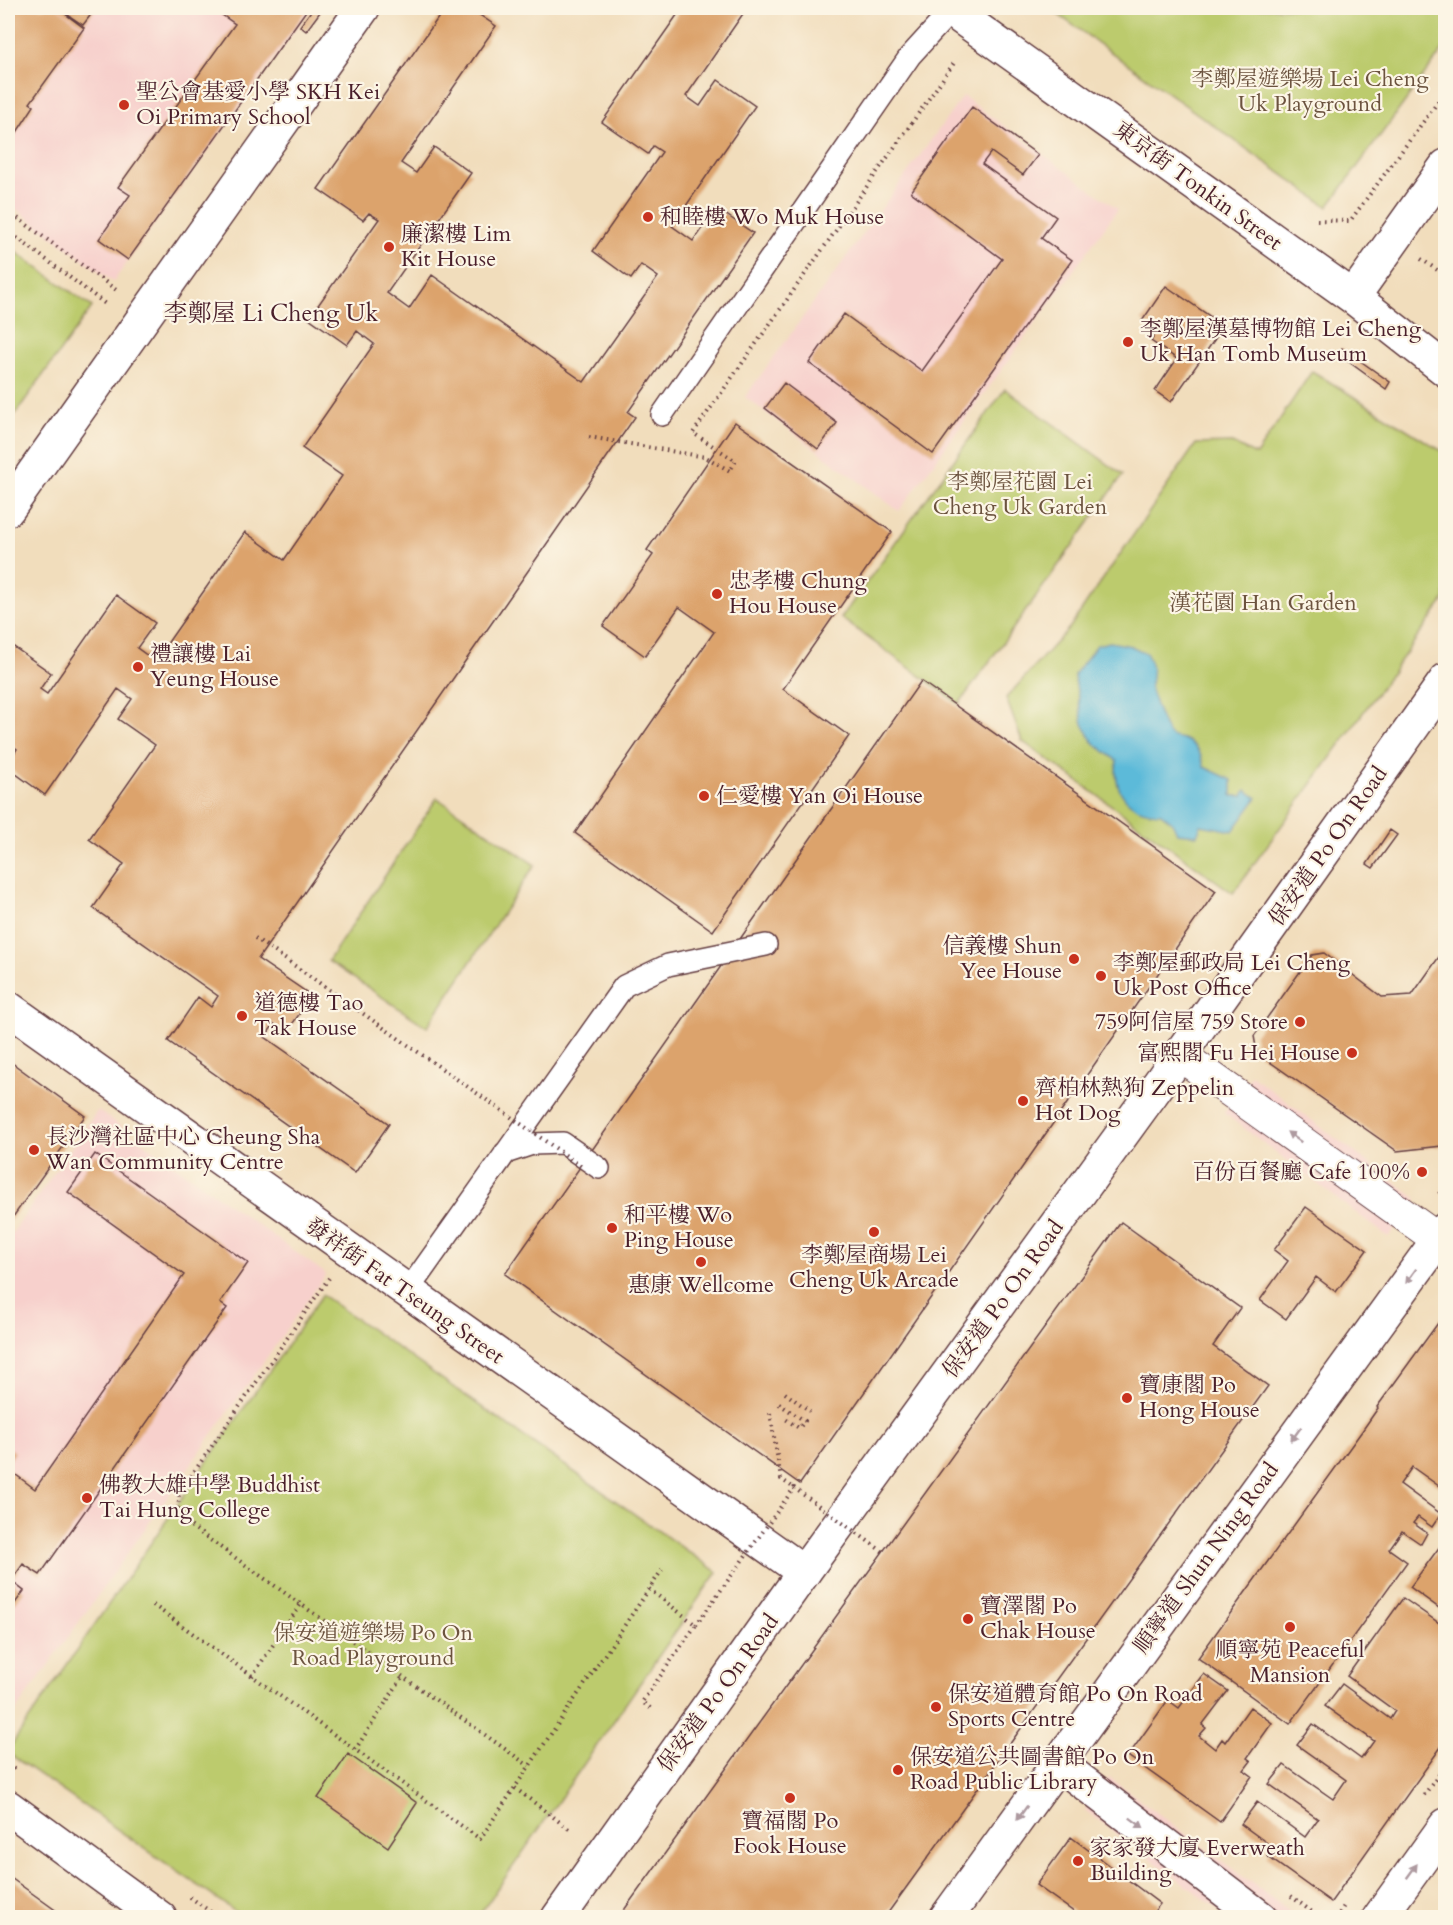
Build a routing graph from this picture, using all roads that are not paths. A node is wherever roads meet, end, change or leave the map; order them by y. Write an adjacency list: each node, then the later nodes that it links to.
1 (363, 8): 7 (street)
2 (950, 9): 4 (street, 東京街 Tonkin Street); 6 (lane)
3 (1446, 166): 4 (street)
4 (1353, 297): 5 (street, 東京街 Tonkin Street)
5 (1446, 370)
6 (662, 415)
7 (8, 509)
8 (1446, 680): 11 (street, 保安道 Po On Road)
9 (766, 945): 12 (lane)
10 (8, 1008): 15 (street, 發祥街 Fat Tseung Street)
11 (1180, 1055): 14 (street, one-way to 11); 16 (street, 保安道 Po On Road)
12 (506, 1153): 13 (lane); 15 (lane)
13 (590, 1167)
14 (1441, 1229): 17 (street, 順寧道 Shun Ning Road, one-way to 17)
15 (407, 1292): 16 (street, 發祥街 Fat Tseung Street)
16 (804, 1572): 21 (street, 保安道 Po On Road)
17 (1058, 1763): 22 (street, 順寧道 Shun Ning Road, one-way to 22); 23 (street, one-way to 23)
18 (8, 1807): 20 (street)
19 (1446, 1825): 24 (street, one-way to 19)
20 (160, 1917)
21 (558, 1917)
22 (946, 1917)
23 (1261, 1917)
24 (1379, 1917)

